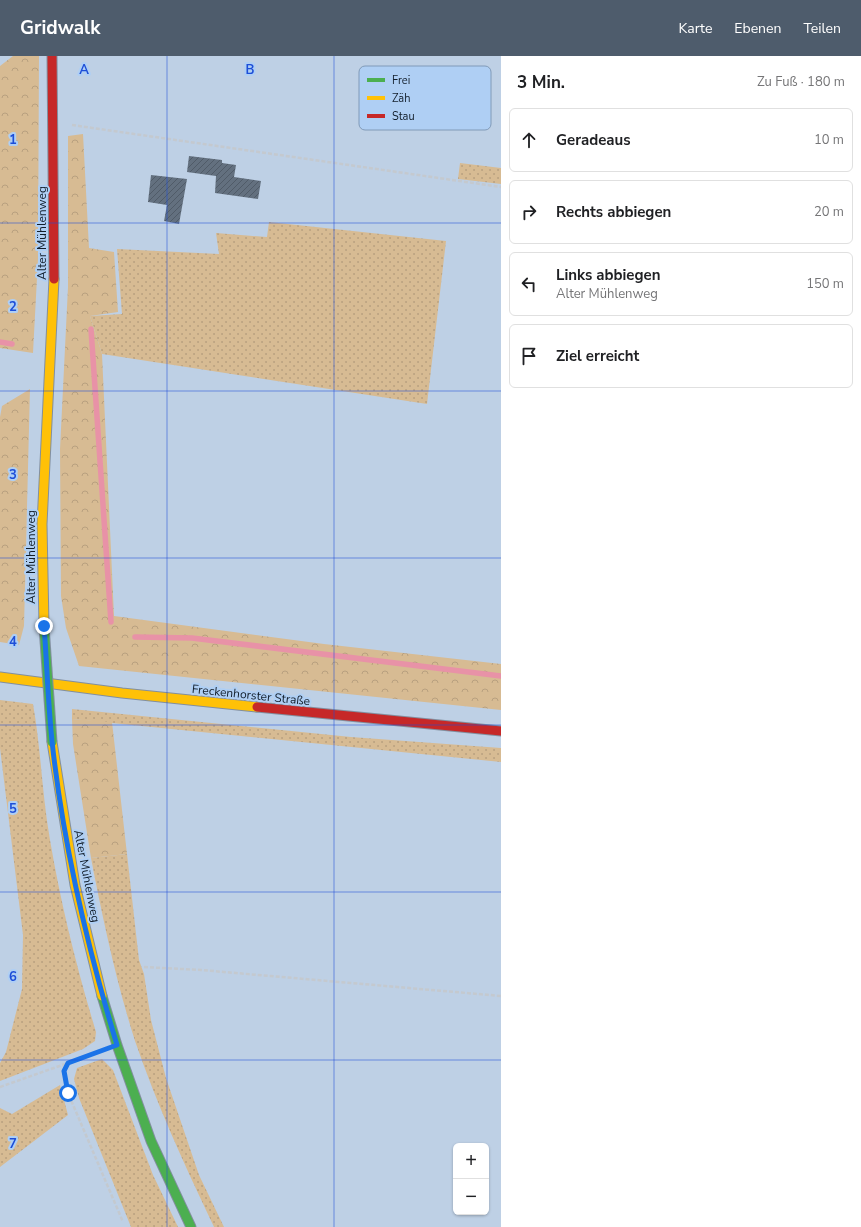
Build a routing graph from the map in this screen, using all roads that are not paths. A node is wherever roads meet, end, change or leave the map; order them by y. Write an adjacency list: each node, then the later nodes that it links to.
1 (52, 56): 4 (street, Alter Mühlenweg, bridge)
2 (0, 677): 3 (street, Freckenhorster Straße)
3 (501, 732)
4 (191, 1227)

